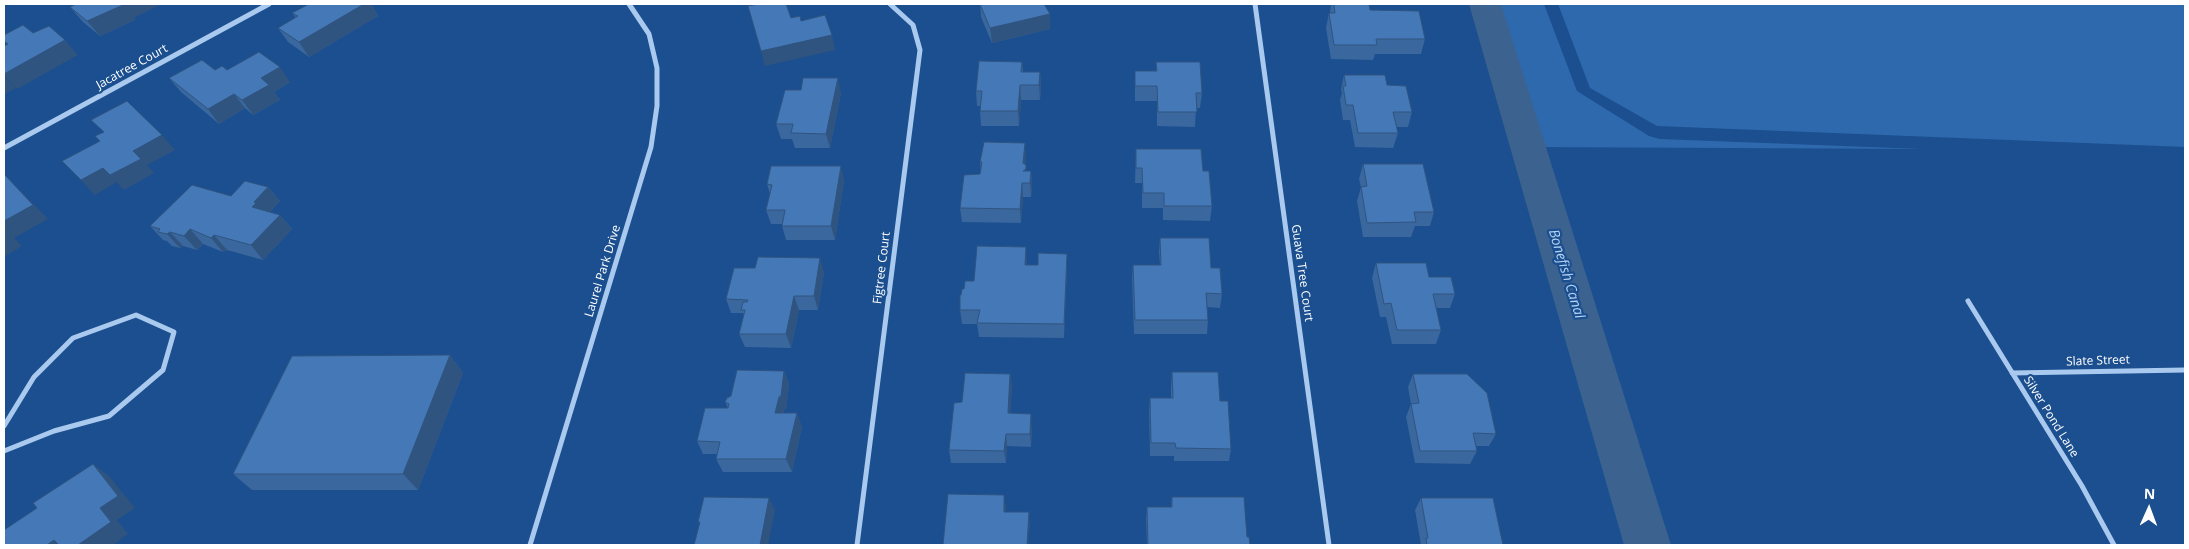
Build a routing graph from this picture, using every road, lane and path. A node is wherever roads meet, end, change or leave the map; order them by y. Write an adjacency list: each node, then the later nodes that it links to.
1 (269, 4): 5 (street, Jacatree Court)
2 (629, 4): 11 (street, Laurel Park Drive)
3 (890, 4): 12 (street, Figtree Court)
4 (1255, 4): 13 (street, Guava Tree Court)
5 (4, 148)
6 (1968, 300): 8 (street, Silver Pond Lane)
7 (2185, 370): 8 (street, Slate Street)
8 (2012, 373): 14 (street, Silver Pond Lane)
9 (4, 426): 10 (street)
10 (4, 451)
11 (530, 545)
12 (857, 545)
13 (1328, 545)
14 (2114, 545)

